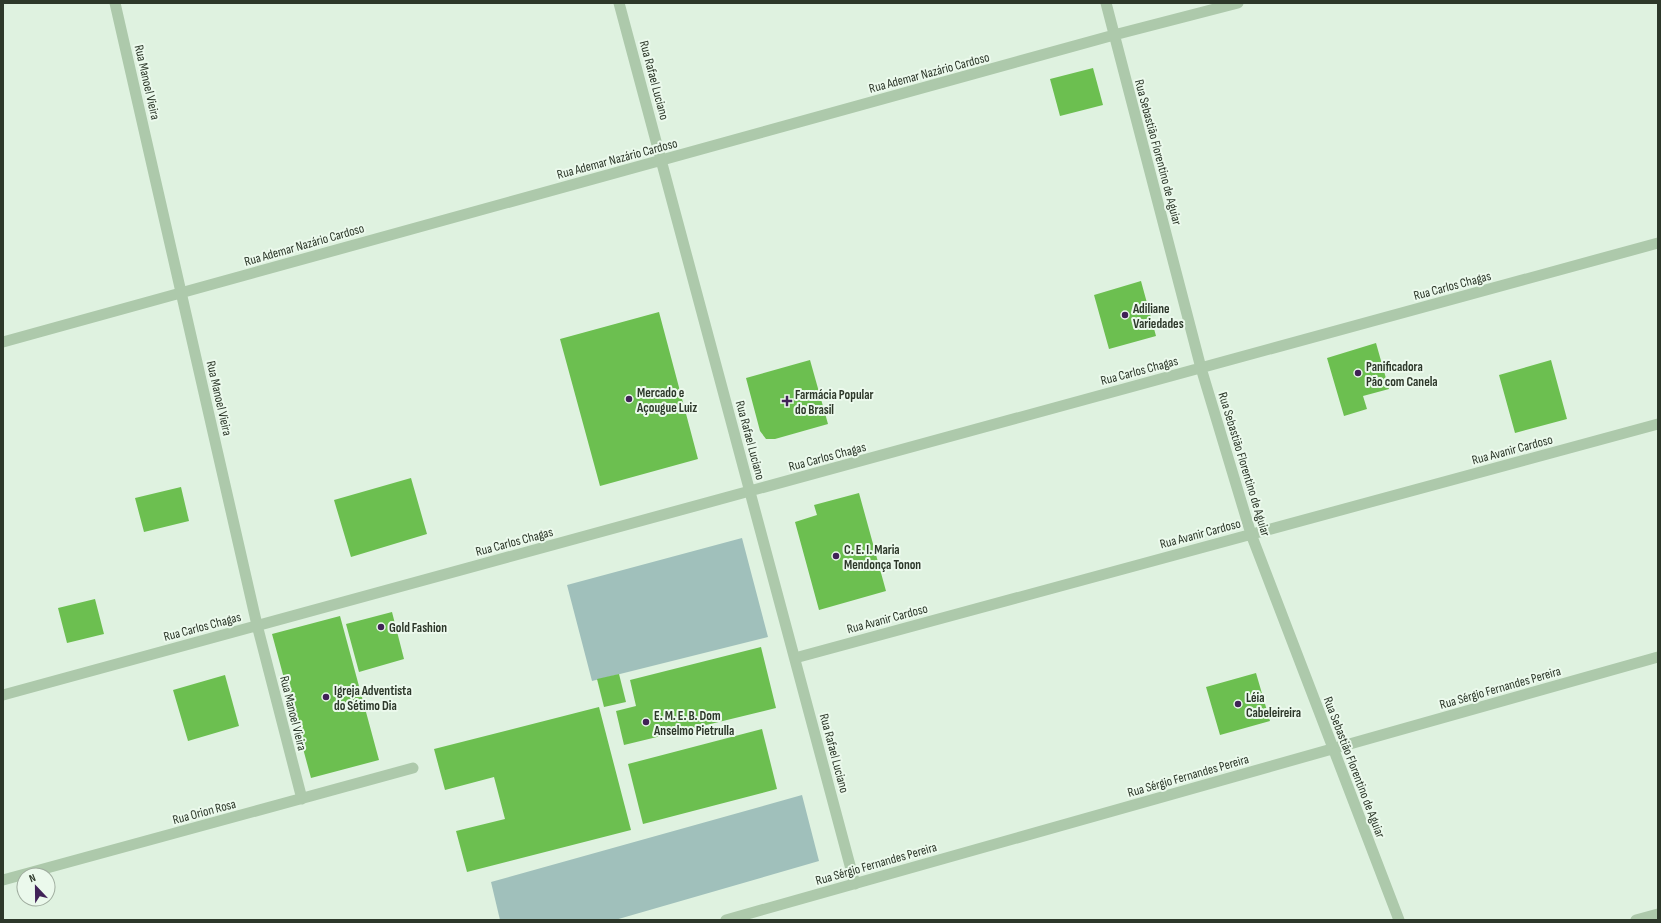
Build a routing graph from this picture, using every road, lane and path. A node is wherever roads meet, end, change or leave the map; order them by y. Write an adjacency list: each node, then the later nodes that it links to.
1 (115, 3): 8 (street, Rua Manoel Vieira)
2 (619, 3): 6 (street, Rua Rafael Luciano)
3 (1106, 3): 5 (street, Rua Sebastião Florentino de Aguiar)
4 (1238, 3): 5 (street, Rua Ademar Nazário Cardoso)
5 (1114, 35): 6 (street, Rua Ademar Nazário Cardoso); 10 (street, Rua Sebastião Florentino de Aguiar)
6 (661, 160): 8 (street, Rua Ademar Nazário Cardoso); 12 (street, Rua Rafael Luciano)
7 (1658, 243): 10 (street, Rua Carlos Chagas)
8 (181, 293): 9 (street, Rua Ademar Nazário Cardoso); 14 (street, Rua Manoel Vieira)
9 (3, 342)
10 (1201, 368): 12 (street, Rua Carlos Chagas); 13 (street, Rua Sebastião Florentino de Aguiar)
11 (1658, 424): 13 (street, Rua Avanir Cardoso)
12 (750, 491): 14 (street, Rua Carlos Chagas); 16 (street, Rua Rafael Luciano)
13 (1251, 534): 16 (street, Rua Avanir Cardoso); 18 (street, Rua Sebastião Florentino de Aguiar)
14 (257, 626): 17 (street, Rua Carlos Chagas); 20 (street, Rua Manoel Vieira)
15 (1658, 657): 18 (street, Rua Sérgio Fernandes Pereira)
16 (795, 658): 22 (street, Rua Rafael Luciano)
17 (3, 695)
18 (1333, 749): 22 (street, Rua Sérgio Fernandes Pereira); 25 (street, Rua Sebastião Florentino de Aguiar)
19 (413, 768): 20 (street, Rua Orion Rosa)
20 (302, 799): 21 (street, Rua Orion Rosa)
21 (3, 880)
22 (855, 884): 24 (street, Rua Sérgio Fernandes Pereira)
23 (1658, 914): 26 (street)
24 (726, 920)
25 (1399, 920)
26 (1636, 920)

